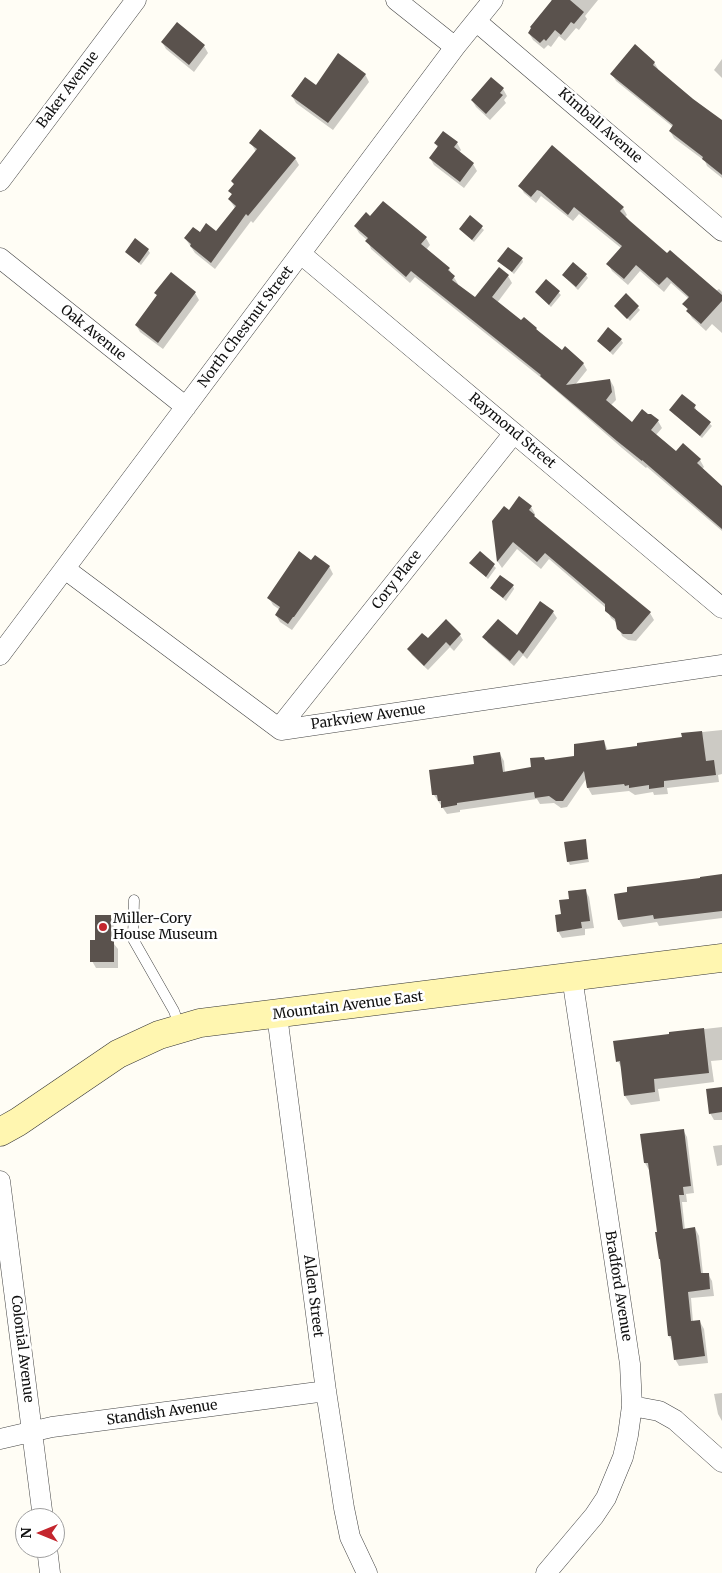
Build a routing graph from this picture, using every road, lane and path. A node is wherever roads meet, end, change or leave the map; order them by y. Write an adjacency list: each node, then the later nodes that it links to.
1 (136, 0): 6 (street, Baker Avenue)
2 (396, 0): 5 (street)
3 (493, 0): 4 (street, North Chestnut Street)
4 (477, 22): 5 (street, North Chestnut Street); 7 (street, Kimball Avenue)
5 (455, 48): 8 (street, North Chestnut Street)
6 (0, 181)
7 (722, 231)
8 (301, 254): 10 (street, North Chestnut Street); 11 (street, Raymond Street)
9 (0, 258): 10 (street, Oak Avenue)
10 (186, 407): 12 (street, North Chestnut Street)
11 (514, 433): 13 (street, Raymond Street); 16 (street, Cory Place)
12 (65, 569): 14 (street, North Chestnut Street); 16 (street)
13 (722, 608)
14 (0, 655)
15 (722, 665): 16 (street, Parkview Avenue)
16 (279, 728)
17 (134, 900): 21 (lane)
18 (722, 958): 19 (street, Mountain Avenue East)
19 (572, 977): 20 (street, Mountain Avenue East); 25 (street, Bradford Avenue)
20 (277, 1015): 21 (street, Mountain Avenue East); 24 (street, Alden Street)
21 (181, 1029): 22 (street, Mountain Avenue East)
22 (0, 1132)
23 (0, 1181): 26 (street, Colonial Avenue)
24 (326, 1391): 26 (street, Standish Avenue); 32 (street, Alden Street)
25 (632, 1406): 28 (street); 33 (street, Bradford Avenue)
26 (32, 1432): 27 (street, Standish Avenue); 29 (street, Colonial Avenue)
27 (0, 1439)
28 (722, 1462)
29 (42, 1508)
30 (48, 1558): 31 (street)
31 (50, 1573)
32 (367, 1573)
33 (546, 1573)

